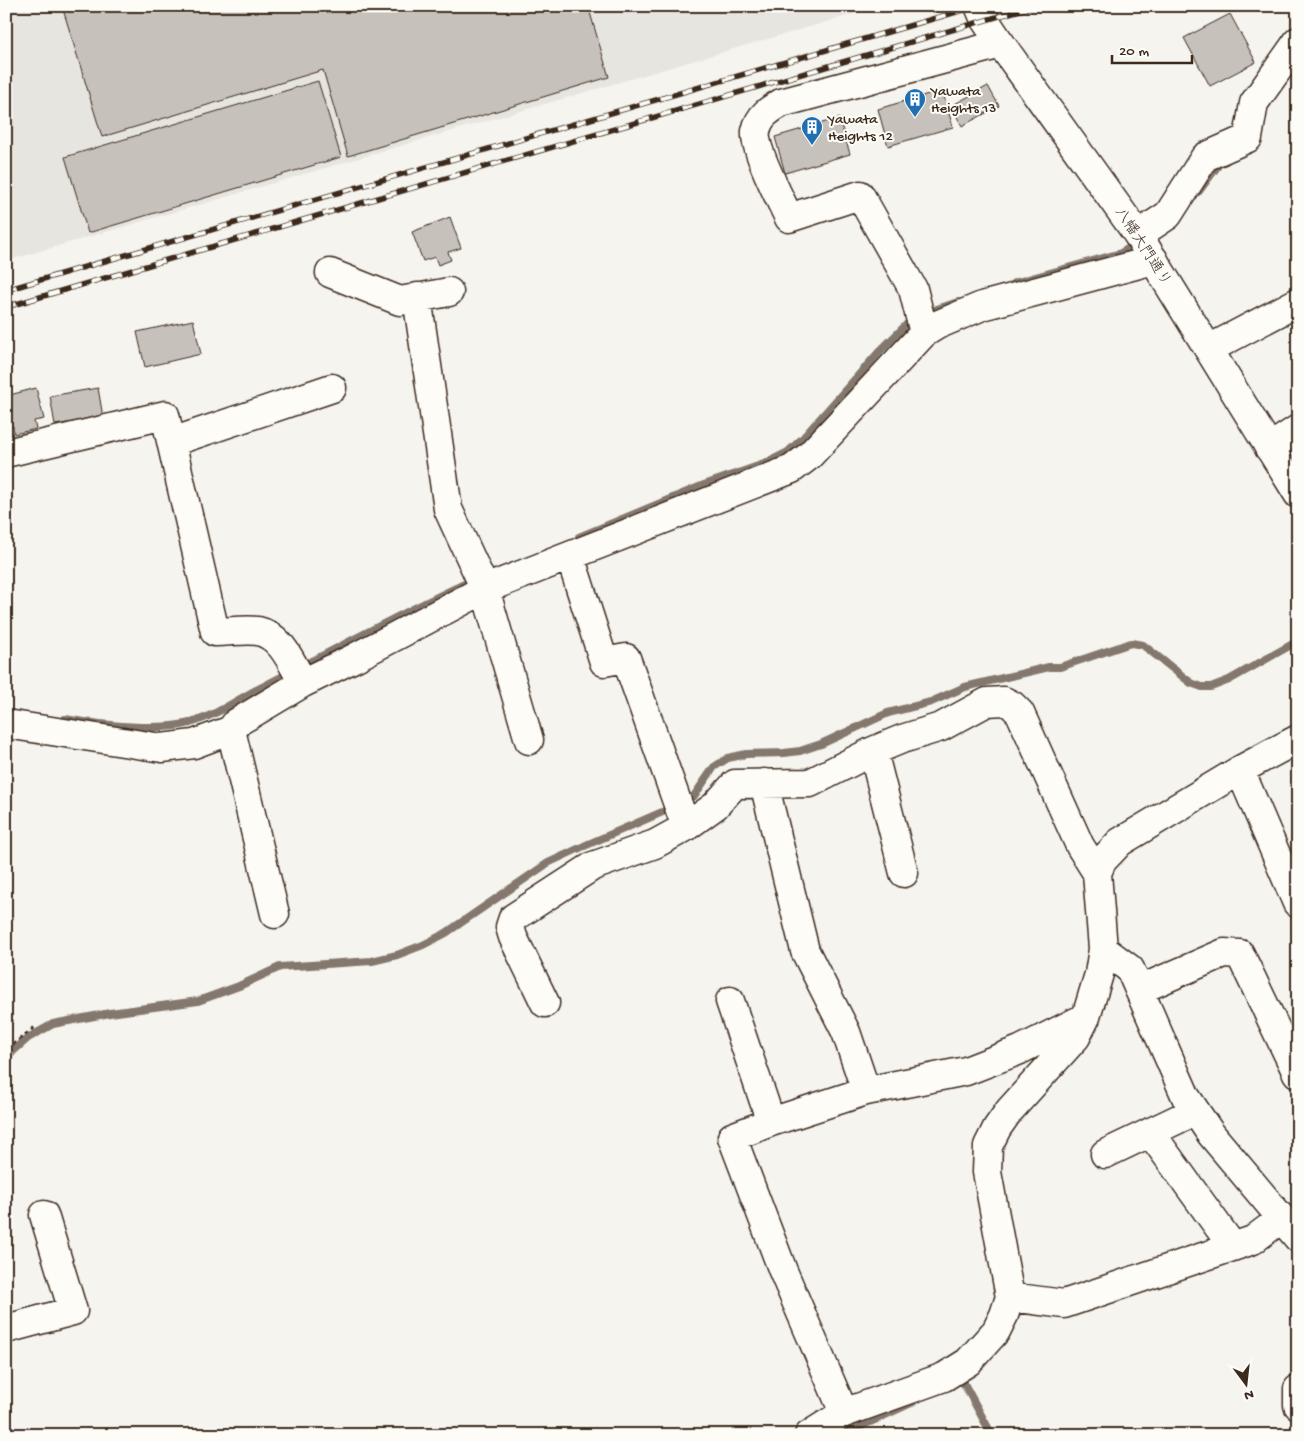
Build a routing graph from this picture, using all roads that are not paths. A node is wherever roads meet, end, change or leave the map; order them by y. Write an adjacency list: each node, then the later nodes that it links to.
1 (979, 6): 3 (street, 八幡大門通り)
2 (1298, 41): 4 (street)
3 (1001, 44): 4 (street, 八幡大門通り); 10 (street)
4 (1138, 235): 5 (street, 八幡大門通り)
5 (1154, 260): 10 (street); 11 (street, 八幡大門通り)
6 (330, 272): 8 (street)
7 (449, 292): 8 (street)
8 (417, 297): 19 (street)
9 (1298, 302): 11 (street)
10 (924, 333): 18 (street)
11 (1209, 349): 15 (street, 八幡大門通り)
12 (332, 388): 14 (street)
13 (1298, 429): 15 (street)
14 (172, 442): 16 (street); 20 (street)
15 (1268, 448): 17 (street, 八幡大門通り)
16 (6, 452)
17 (1298, 494)
18 (570, 556): 19 (street); 28 (street)
19 (484, 588): 20 (street); 24 (street)
20 (303, 683): 22 (street)
21 (6, 724): 22 (street)
22 (231, 730): 32 (street)
23 (1298, 739): 26 (street)
24 (529, 740)
25 (873, 751): 27 (street); 29 (street); 30 (street)
26 (1240, 770): 30 (street); 31 (street)
27 (764, 783): 28 (street); 39 (street)
28 (686, 827): 36 (street)
29 (904, 873)
30 (1097, 873): 33 (street)
31 (1297, 903)
32 (275, 914)
33 (1103, 949): 34 (street); 37 (street)
34 (1138, 990): 38 (street); 40 (street)
35 (730, 1001): 41 (street)
36 (545, 1003)
37 (1086, 1016): 39 (street); 47 (street)
38 (1297, 1073)
39 (866, 1091): 41 (street)
40 (1195, 1111): 42 (street); 45 (street)
41 (770, 1122): 51 (street)
42 (1150, 1132): 43 (street); 46 (street)
43 (1105, 1154)
44 (44, 1215): 48 (street)
45 (1290, 1228): 46 (street)
46 (1233, 1247): 47 (street)
47 (1010, 1297): 51 (street)
48 (6, 1329)
49 (1298, 1389): 50 (street)
50 (1298, 1405)
51 (844, 1413): 52 (street)
52 (809, 1435)

